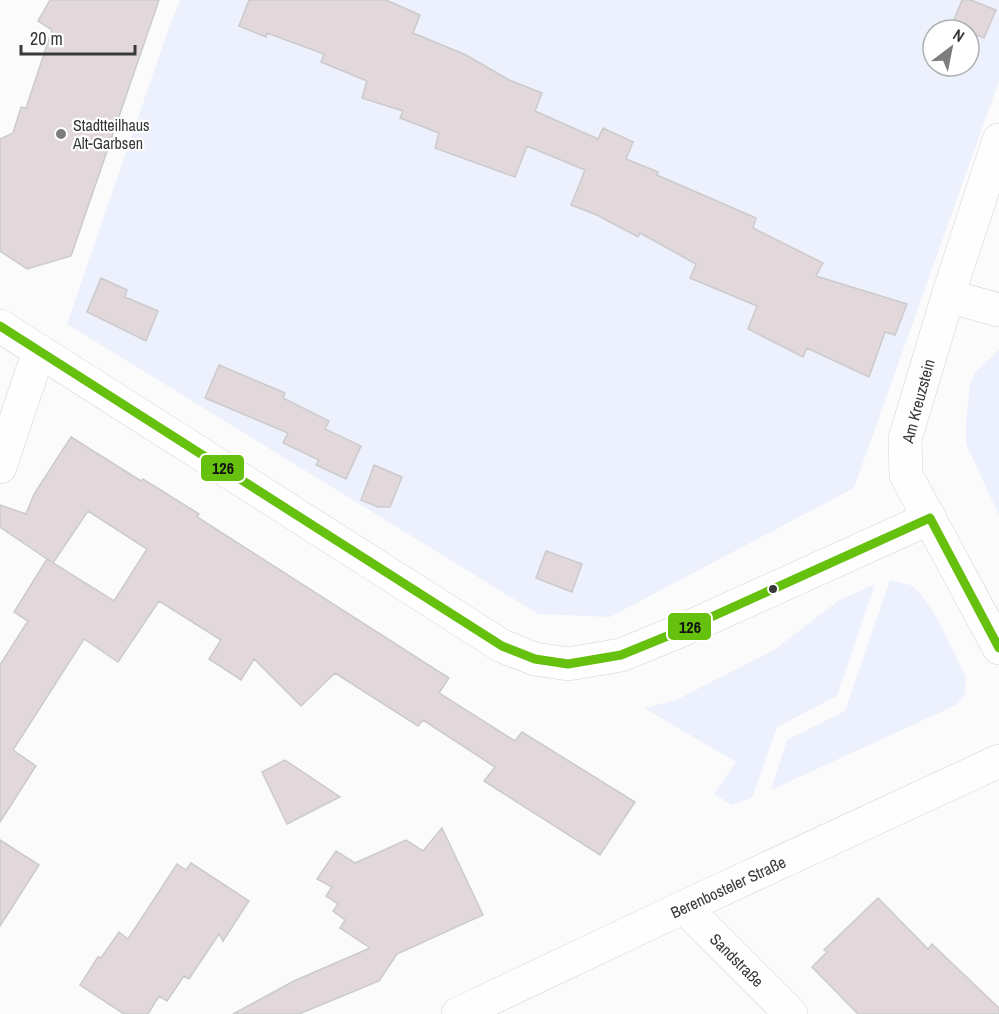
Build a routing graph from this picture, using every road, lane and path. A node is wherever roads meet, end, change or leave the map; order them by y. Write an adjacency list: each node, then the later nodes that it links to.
1 (999, 140): 2 (street, Am Kreuzstein)
2 (948, 296): 3 (street); 7 (street, Am Kreuzstein)
3 (999, 310)
4 (0, 326): 5 (street)
5 (39, 351): 6 (street); 7 (street)
6 (0, 467)
7 (930, 518): 8 (street, Am Kreuzstein)
8 (999, 648)
9 (999, 762): 10 (street, Berenbosteler Straße)
10 (684, 907): 11 (street, Berenbosteler Straße); 12 (street, Sandstraße)
11 (458, 1014)
12 (791, 1014)

